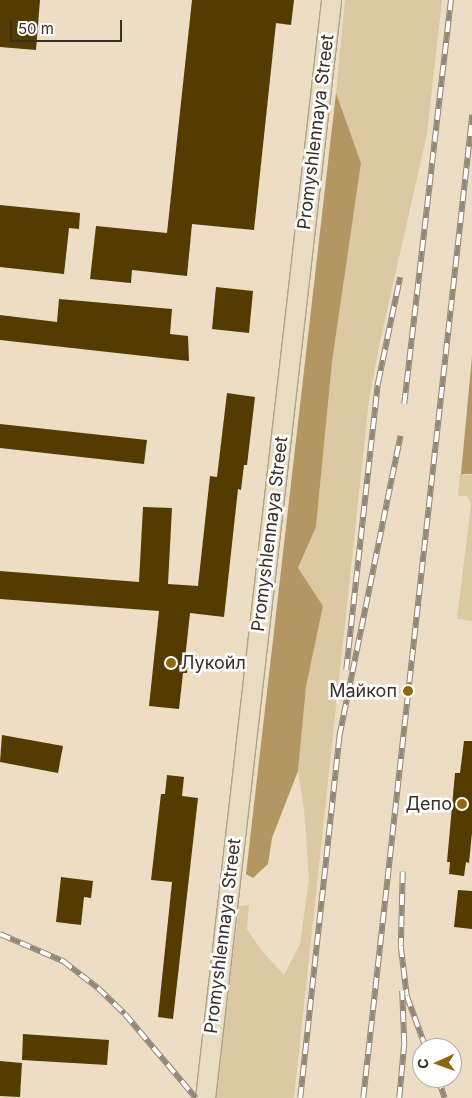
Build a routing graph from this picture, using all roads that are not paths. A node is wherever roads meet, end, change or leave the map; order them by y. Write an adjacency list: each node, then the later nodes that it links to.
1 (331, 0): 2 (main road, Promyshlennaya Street)
2 (205, 1098)

